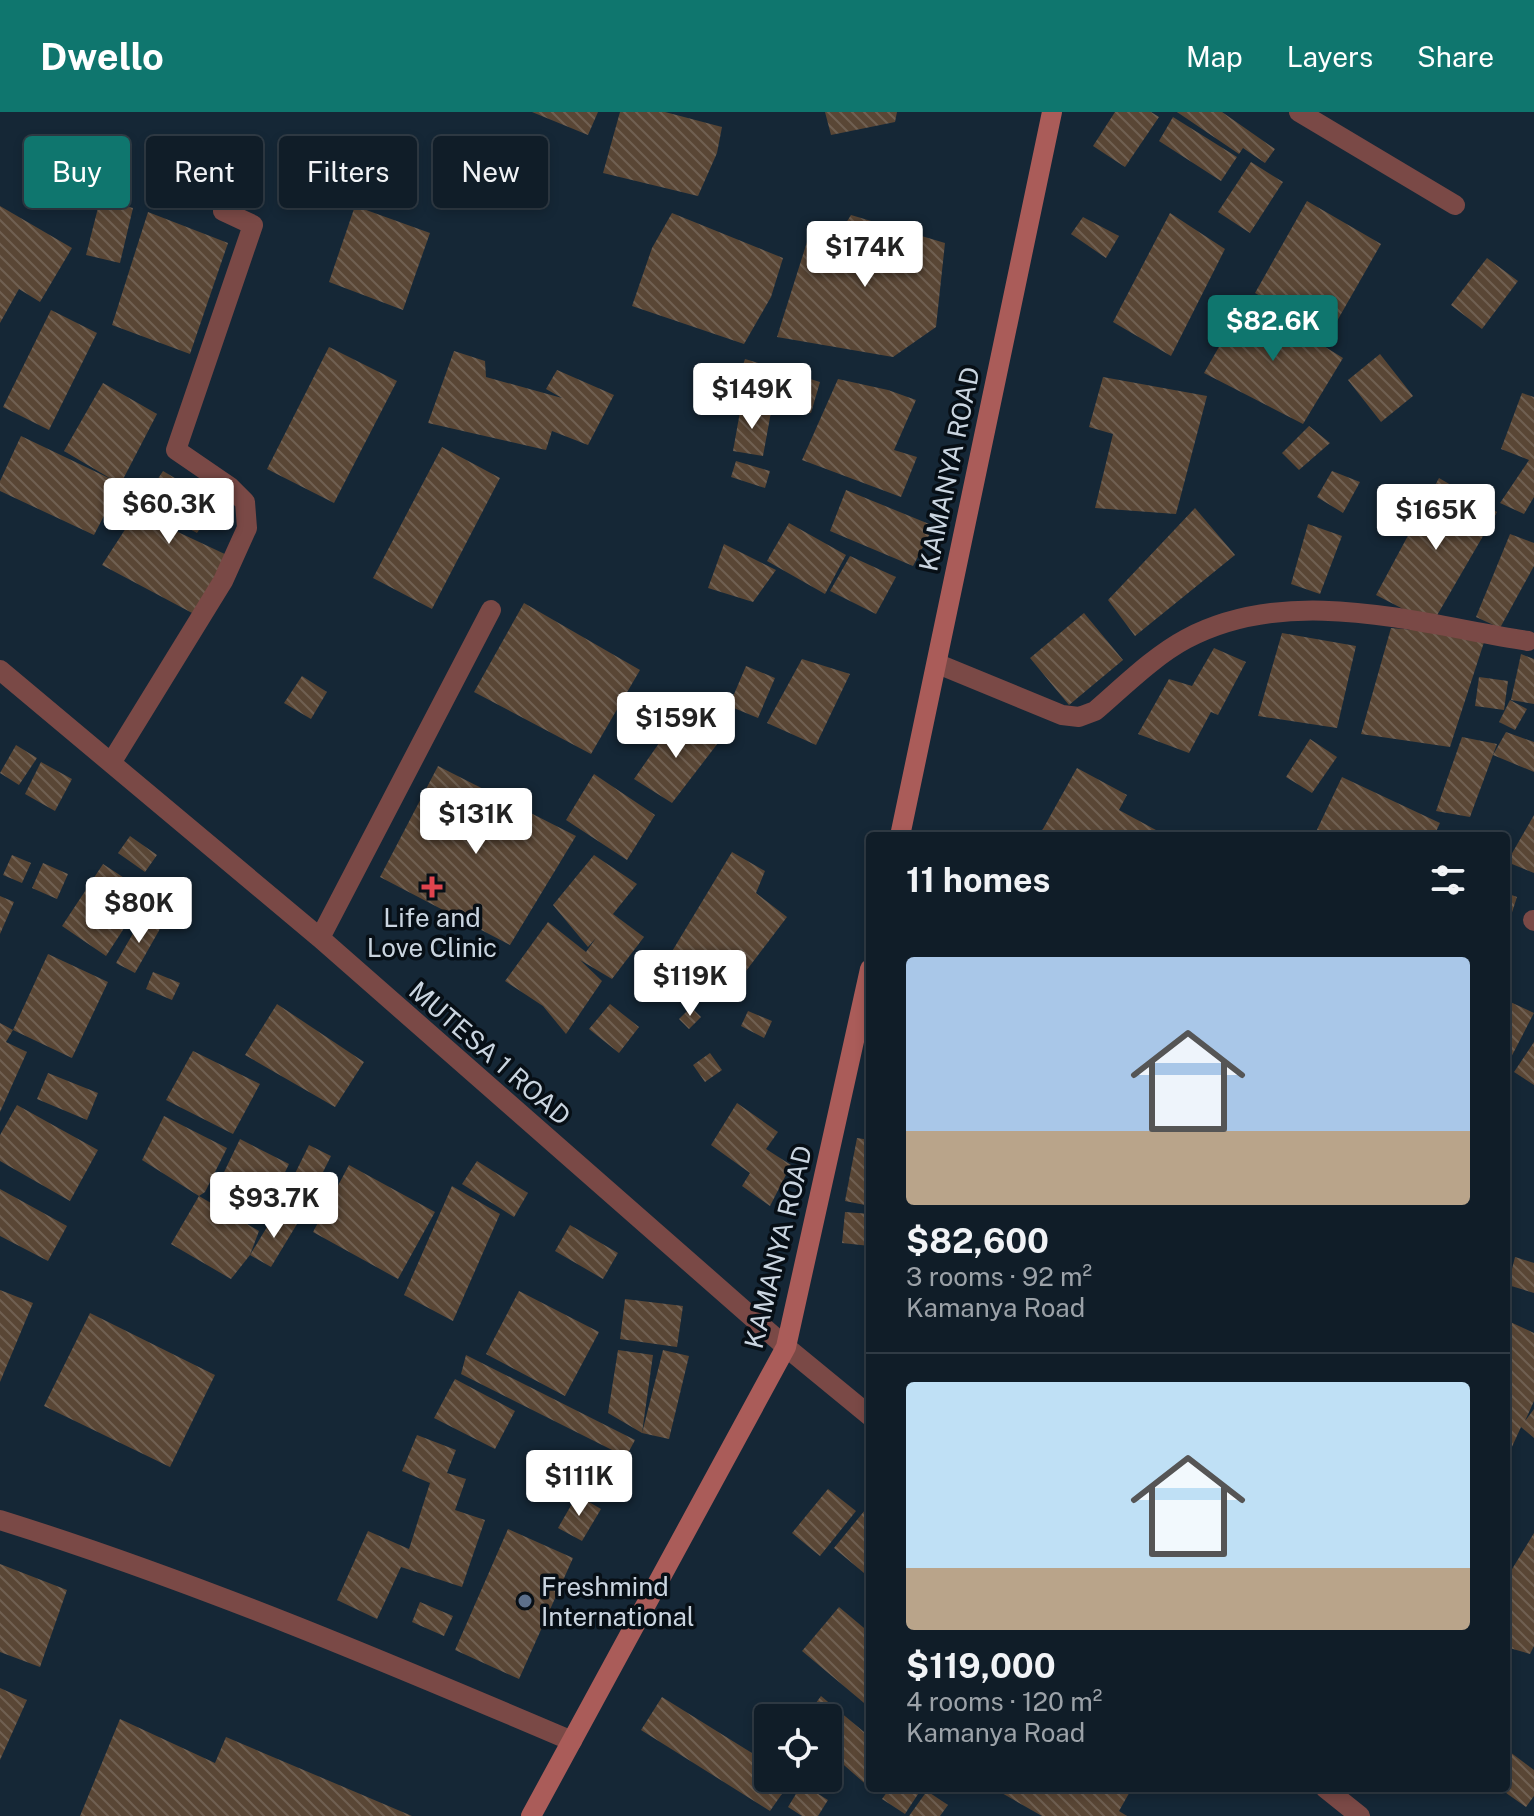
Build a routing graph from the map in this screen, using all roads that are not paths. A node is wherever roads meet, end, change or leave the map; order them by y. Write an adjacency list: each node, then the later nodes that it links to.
1 (1052, 112): 7 (street, KAMANYA ROAD)
2 (1299, 112): 3 (street)
3 (1455, 205)
4 (223, 211): 9 (street)
5 (491, 610): 11 (street)
6 (1528, 641): 7 (street)
7 (938, 664): 10 (street, KAMANYA ROAD)
8 (0, 670): 9 (street, MUTESA 1 ROAD)
9 (111, 763): 11 (street, MUTESA 1 ROAD)
10 (901, 832)
11 (320, 938): 13 (street, MUTESA 1 ROAD)
12 (866, 987): 13 (street, KAMANYA ROAD)
13 (786, 1347): 14 (street, MUTESA 1 ROAD); 16 (street, KAMANYA ROAD)
14 (866, 1413)
15 (0, 1520): 16 (street)
16 (572, 1741): 18 (street, KAMANYA ROAD)
17 (1330, 1792): 19 (street)
18 (531, 1816)
19 (1360, 1816)

